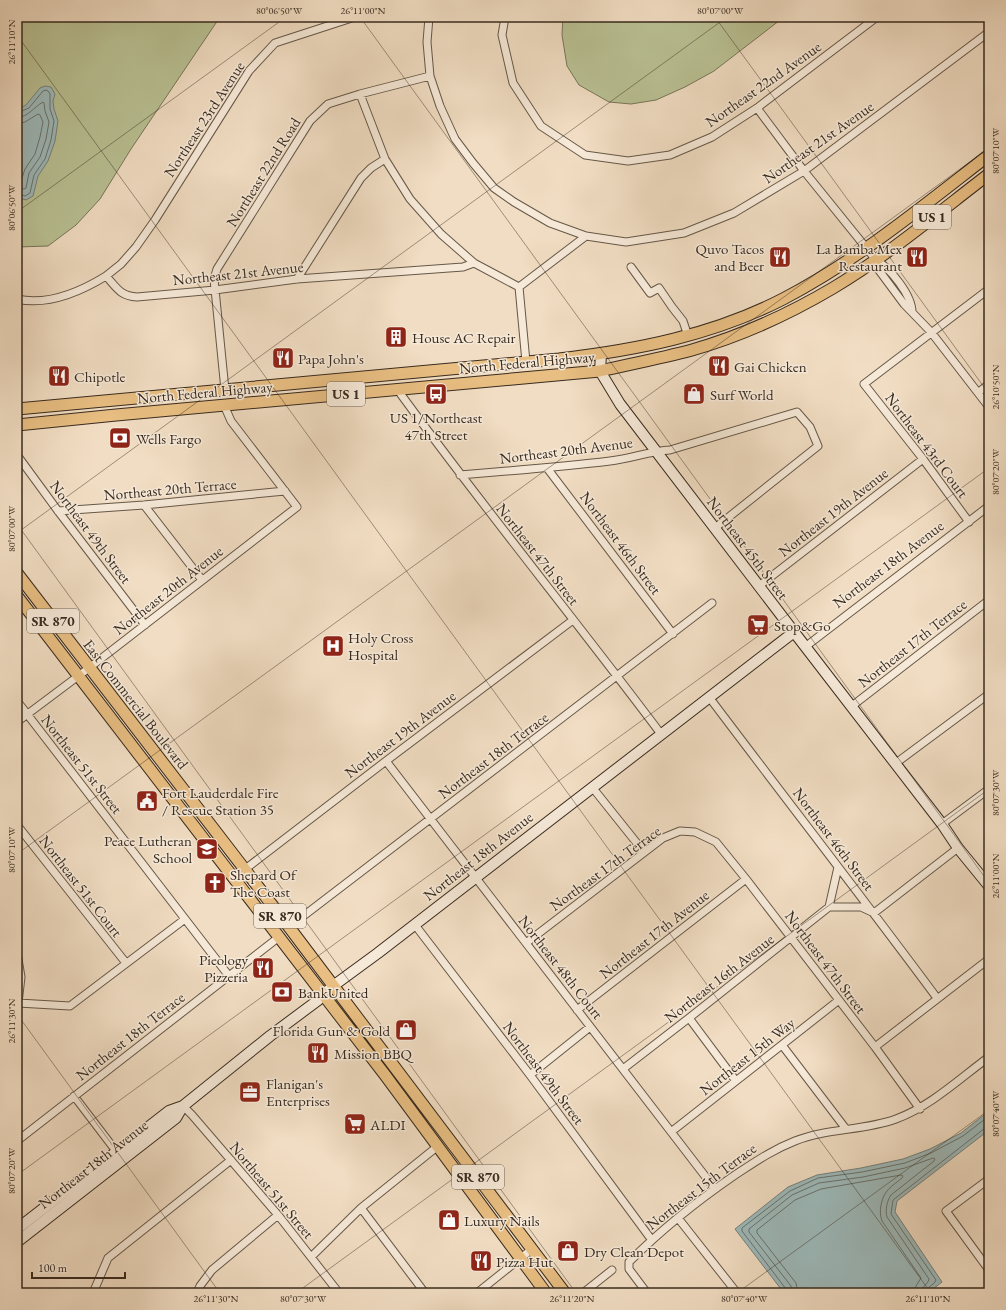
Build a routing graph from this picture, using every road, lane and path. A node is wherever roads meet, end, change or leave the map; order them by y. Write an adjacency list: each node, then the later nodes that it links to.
1 (355, 17): 20 (street, Northeast 23rd Avenue)
2 (428, 17): 6 (street, Northeast 21st Avenue)
3 (505, 17): 8 (street, Northeast 22nd Avenue)
4 (877, 17): 8 (street, Northeast 22nd Avenue)
5 (989, 32): 11 (street, Northeast 21st Avenue)
6 (430, 76): 7 (street, Northeast 22nd Road); 15 (street, Northeast 21st Avenue)
7 (360, 94): 10 (street); 24 (street, Northeast 22nd Road)
8 (757, 108): 11 (street)
9 (989, 155): 12 (main road, North Federal Highway / US 1)
10 (385, 159): 18 (street); 21 (street)
11 (804, 171): 15 (street, Northeast 21st Avenue); 16 (street)
12 (967, 172): 14 (main road); 16 (main road, North Federal Highway / US 1)
13 (989, 174): 14 (main road, North Federal Highway / US 1)
14 (965, 192): 17 (main road, North Federal Highway / US 1)
15 (586, 236): 22 (street)
16 (866, 248): 17 (street); 26 (main road, North Federal Highway / US 1)
17 (876, 260): 27 (main road, North Federal Highway / US 1); 28 (street)
18 (474, 263): 21 (street, Northeast 21st Avenue); 22 (street)
19 (631, 267): 29 (street)
20 (106, 276): 24 (street, Northeast 21st Avenue); 25 (street)
21 (298, 279): 24 (street, Northeast 21st Avenue)
22 (519, 287): 31 (street)
23 (989, 289): 28 (street)
24 (215, 290): 37 (street, Northeast 22nd Road)
25 (17, 299)
26 (744, 316): 27 (street); 29 (main road, North Federal Highway / US 1)
27 (750, 329): 32 (main road, North Federal Highway / US 1)
28 (931, 332): 38 (street); 48 (street, Northeast 43rd Court)
29 (688, 336): 30 (main road, North Federal Highway / US 1)
30 (601, 354): 31 (main road, North Federal Highway / US 1); 32 (street)
31 (526, 362): 33 (main road); 35 (main road, North Federal Highway / US 1)
32 (600, 370): 33 (main road, North Federal Highway / US 1); 46 (street, Northeast 45th Street)
33 (508, 379): 36 (main road, North Federal Highway / US 1)
34 (989, 384): 38 (street)
35 (252, 388): 37 (main road, North Federal Highway / US 1); 40 (main road)
36 (396, 389): 40 (main road, North Federal Highway / US 1); 50 (street, Northeast 47th Street)
37 (225, 390): 39 (main road, North Federal Highway / US 1); 43 (main road)
38 (979, 392): 41 (street)
39 (132, 398): 42 (main road, North Federal Highway / US 1); 44 (main road)
40 (224, 405): 43 (main road, North Federal Highway / US 1); 51 (street)
41 (989, 407)
42 (17, 408)
43 (195, 408): 44 (main road, North Federal Highway / US 1)
44 (116, 415): 45 (main road, North Federal Highway / US 1)
45 (17, 425)
46 (656, 451): 49 (street, Northeast 20th Avenue); 56 (street, Northeast 45th Street); 56 (street, Northeast 20th Avenue)
47 (17, 455): 54 (street, Northeast 49th Street)
48 (923, 459): 55 (street, Northeast 43rd Court); 59 (street, Northeast 19th Avenue)
49 (547, 468): 50 (street, Northeast 20th Avenue); 66 (street, Northeast 46th Street)
50 (460, 475): 63 (street, Northeast 47th Street)
51 (285, 491): 52 (street, Northeast 20th Terrace); 58 (street, Northeast 20th Avenue)
52 (144, 505): 54 (street, Northeast 20th Terrace); 58 (street)
53 (989, 506): 55 (street, Northeast 18th Avenue)
54 (58, 511): 64 (street, Northeast 49th Street)
55 (969, 522): 67 (street, Northeast 18th Avenue)
56 (715, 528): 59 (street, Northeast 45th Street)
57 (17, 573): 68 (main road, East Commercial Boulevard / SR 870)
58 (202, 580): 64 (street, Northeast 20th Avenue)
59 (759, 586): 65 (street, Northeast 45th Street)
60 (17, 596): 69 (main road, East Commercial Boulevard / SR 870)
61 (989, 600): 74 (street, Northeast 17th Terrace)
62 (712, 603): 66 (street, Northeast 18th Terrace)
63 (573, 620): 70 (street, Northeast 47th Street); 78 (street, Northeast 19th Avenue)
64 (145, 625): 68 (street, Northeast 20th Avenue)
65 (794, 632): 67 (street, Northeast 45th Street); 72 (street, Northeast 18th Avenue)
66 (674, 634): 70 (street, Northeast 18th Terrace)
67 (805, 646): 74 (street, Northeast 45th Street)
68 (89, 668): 69 (street, Northeast 20th Avenue); 83 (main road, East Commercial Boulevard / SR 870)
69 (79, 676): 75 (street, Northeast 20th Avenue); 82 (main road, East Commercial Boulevard / SR 870)
70 (617, 676): 77 (street, Northeast 47th Street); 84 (street, Northeast 18th Terrace)
71 (989, 694): 79 (street)
72 (709, 697): 77 (street, Northeast 18th Avenue); 90 (street, Northeast 46th Street)
73 (17, 701): 75 (street, Northeast 51st Street)
74 (852, 706): 79 (street, Northeast 45th Street)
75 (27, 714): 76 (street, Northeast 20th Avenue); 97 (street, Northeast 51st Street)
76 (17, 722)
77 (661, 734): 80 (street, Northeast 18th Avenue)
78 (386, 761): 84 (street, Northeast 48th Court); 91 (street, Northeast 19th Avenue)
79 (896, 763): 85 (street, Northeast 45th Street)
80 (592, 787): 89 (street); 92 (street, Northeast 18th Avenue)
81 (989, 789): 85 (street)
82 (172, 798): 83 (main road); 100 (main road, East Commercial Boulevard / SR 870)
83 (197, 809): 91 (main road, East Commercial Boulevard / SR 870)
84 (430, 819): 92 (street, Northeast 48th Court); 99 (street, Northeast 18th Terrace)
85 (942, 824): 88 (street, Northeast 45th Street)
86 (17, 825): 105 (street, Northeast 51st Court)
87 (706, 836): 89 (street, Northeast 17th Terrace); 93 (street, Northeast 47th Street)
88 (958, 848): 94 (street, Northeast 45th Street); 96 (street)
89 (644, 852): 102 (street, Northeast 17th Terrace)
90 (838, 868): 95 (street); 96 (street, Northeast 46th Street)
91 (244, 870): 99 (main road, East Commercial Boulevard / SR 870)
92 (476, 877): 98 (street, Northeast 18th Avenue); 102 (street, Northeast 48th Court)
93 (746, 879): 101 (street, Northeast 47th Street); 112 (street, Northeast 17th Avenue)
94 (989, 886)
95 (830, 907): 96 (street); 101 (street, Northeast 16th Avenue)
96 (874, 913): 109 (street, Northeast 46th Street)
97 (185, 919): 105 (street); 106 (street, Northeast 51st Street)
98 (415, 925): 107 (street, Northeast 18th Avenue); 119 (street, Northeast 49th Street)
99 (289, 927): 107 (main road, East Commercial Boulevard / SR 870)
100 (279, 937): 106 (street, Northeast 18th Terrace); 108 (main road, East Commercial Boulevard / SR 870)
101 (791, 938): 110 (street, Northeast 47th Street); 113 (street, Northeast 16th Avenue)
102 (526, 943): 112 (street, Northeast 48th Court)
103 (17, 953): 111 (street)
104 (989, 959): 109 (street)
105 (126, 963): 111 (street)
106 (229, 976): 121 (street, Northeast 18th Terrace)
107 (333, 986): 108 (street, Northeast 18th Avenue); 138 (main road, East Commercial Boulevard / SR 870)
108 (323, 995): 122 (street, Northeast 18th Avenue); 127 (main road, East Commercial Boulevard / SR 870)
109 (937, 998): 116 (street)
110 (839, 1000): 115 (street, Northeast 15th Way); 116 (street, Northeast 47th Street)
111 (17, 1006)
112 (577, 1010): 114 (street, Northeast 48th Court)
113 (689, 1018): 118 (street, Northeast 16th Avenue); 120 (street)
114 (590, 1027): 118 (street, Northeast 48th Court); 119 (street)
115 (782, 1045): 120 (street, Northeast 15th Way); 124 (street)
116 (875, 1047): 123 (street, Northeast 47th Street)
117 (989, 1057): 123 (street, Northeast 15th Terrace)
118 (623, 1069): 125 (street, Northeast 48th Court)
119 (530, 1075): 136 (street, Northeast 49th Street)
120 (736, 1081): 125 (street, Northeast 15th Way)
121 (74, 1096): 126 (street, Northeast 18th Terrace); 128 (street)
122 (183, 1106): 128 (street, Northeast 18th Avenue); 129 (street, Northeast 51st Street)
123 (920, 1109): 124 (street, Northeast 15th Terrace)
124 (846, 1129): 131 (street, Northeast 15th Terrace)
125 (671, 1132): 131 (street, Northeast 48th Court)
126 (17, 1141)
127 (438, 1146): 132 (street); 140 (main road, East Commercial Boulevard / SR 870)
128 (120, 1156): 135 (street, Northeast 18th Avenue); 137 (street, Northeast 18th Avenue)
129 (231, 1160): 133 (street, Northeast 51st Street); 143 (street)
130 (989, 1179): 142 (street)
131 (715, 1189): 134 (street, Northeast 15th Terrace)
132 (361, 1208): 139 (street); 146 (street)
133 (278, 1216): 139 (street, Northeast 51st Street); 144 (street)
134 (678, 1218): 136 (street, Northeast 15th Terrace); 152 (street)
135 (17, 1229)
136 (651, 1239): 151 (street, Northeast 15th Terrace)
137 (17, 1242)
138 (532, 1249): 140 (street); 149 (main road, East Commercial Boulevard / SR 870)
139 (311, 1257): 145 (street, Northeast 51st Street)
140 (521, 1258): 147 (street); 148 (main road, East Commercial Boulevard / SR 870)
141 (612, 1270): 150 (street)
142 (989, 1270)
143 (93, 1293)
144 (197, 1293)
145 (339, 1293)
146 (425, 1293)
147 (477, 1293)
148 (546, 1293)
149 (565, 1293)
150 (583, 1293)
151 (647, 1293)
152 (737, 1293)

